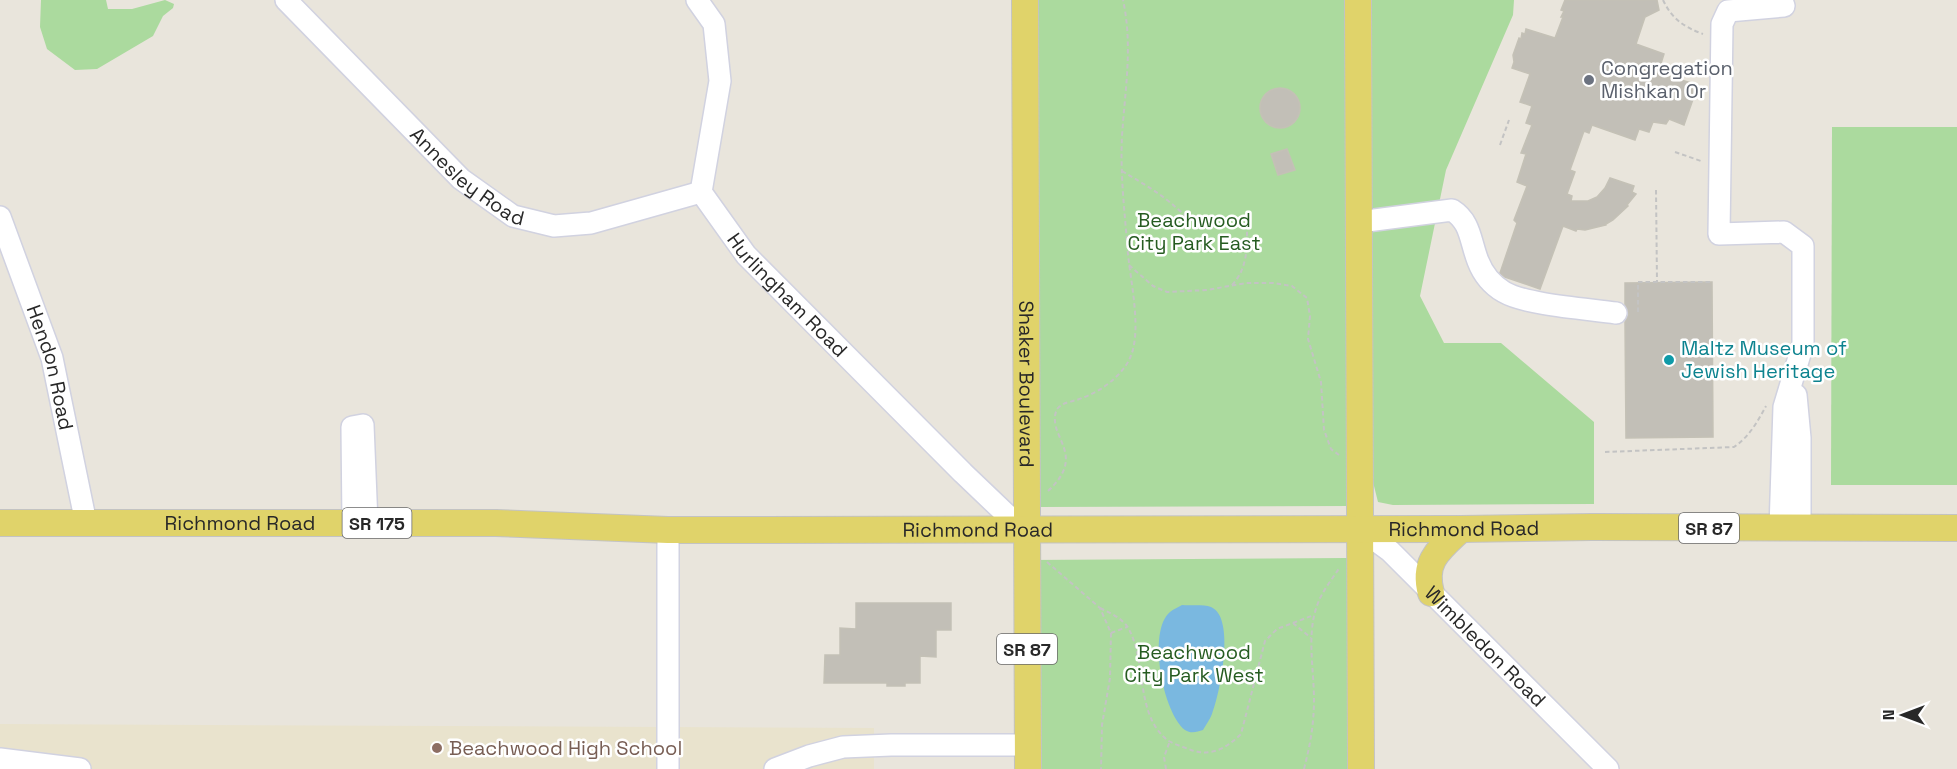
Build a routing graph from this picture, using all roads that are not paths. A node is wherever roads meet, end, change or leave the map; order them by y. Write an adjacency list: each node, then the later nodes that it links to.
1 (286, 0): 6 (street, Annesley Road)
2 (697, 0): 6 (street)
3 (1025, 0): 14 (main road, Shaker Boulevard)
4 (1358, 0): 8 (main road)
5 (1782, 0): 12 (street)
6 (701, 192): 14 (street, Hurlingham Road)
7 (0, 217): 11 (street, Hendon Road)
8 (1359, 222): 9 (street); 15 (main road)
9 (1616, 314)
10 (0, 523): 11 (main road, Richmond Road / SR 175)
11 (86, 524): 17 (main road, Richmond Road / SR 175)
12 (1790, 528): 13 (main road, Richmond Road / SR 87); 16 (main road, Richmond Road / SR 87)
13 (1957, 528)
14 (1027, 529): 15 (main road, Richmond Road / SR 87); 17 (main road, Richmond Road / SR 175); 19 (main road, Shaker Boulevard / SR 87)
15 (1360, 529): 16 (main road, Richmond Road / SR 87); 18 (street, Wimbledon Road); 24 (main road)
16 (1461, 529): 18 (main road)
17 (668, 530): 23 (street)
18 (1431, 593): 25 (street, Wimbledon Road)
19 (1028, 757): 21 (street)
20 (0, 759): 22 (street)
21 (786, 767)
22 (81, 769)
23 (668, 769)
24 (1361, 769)
25 (1608, 769)

